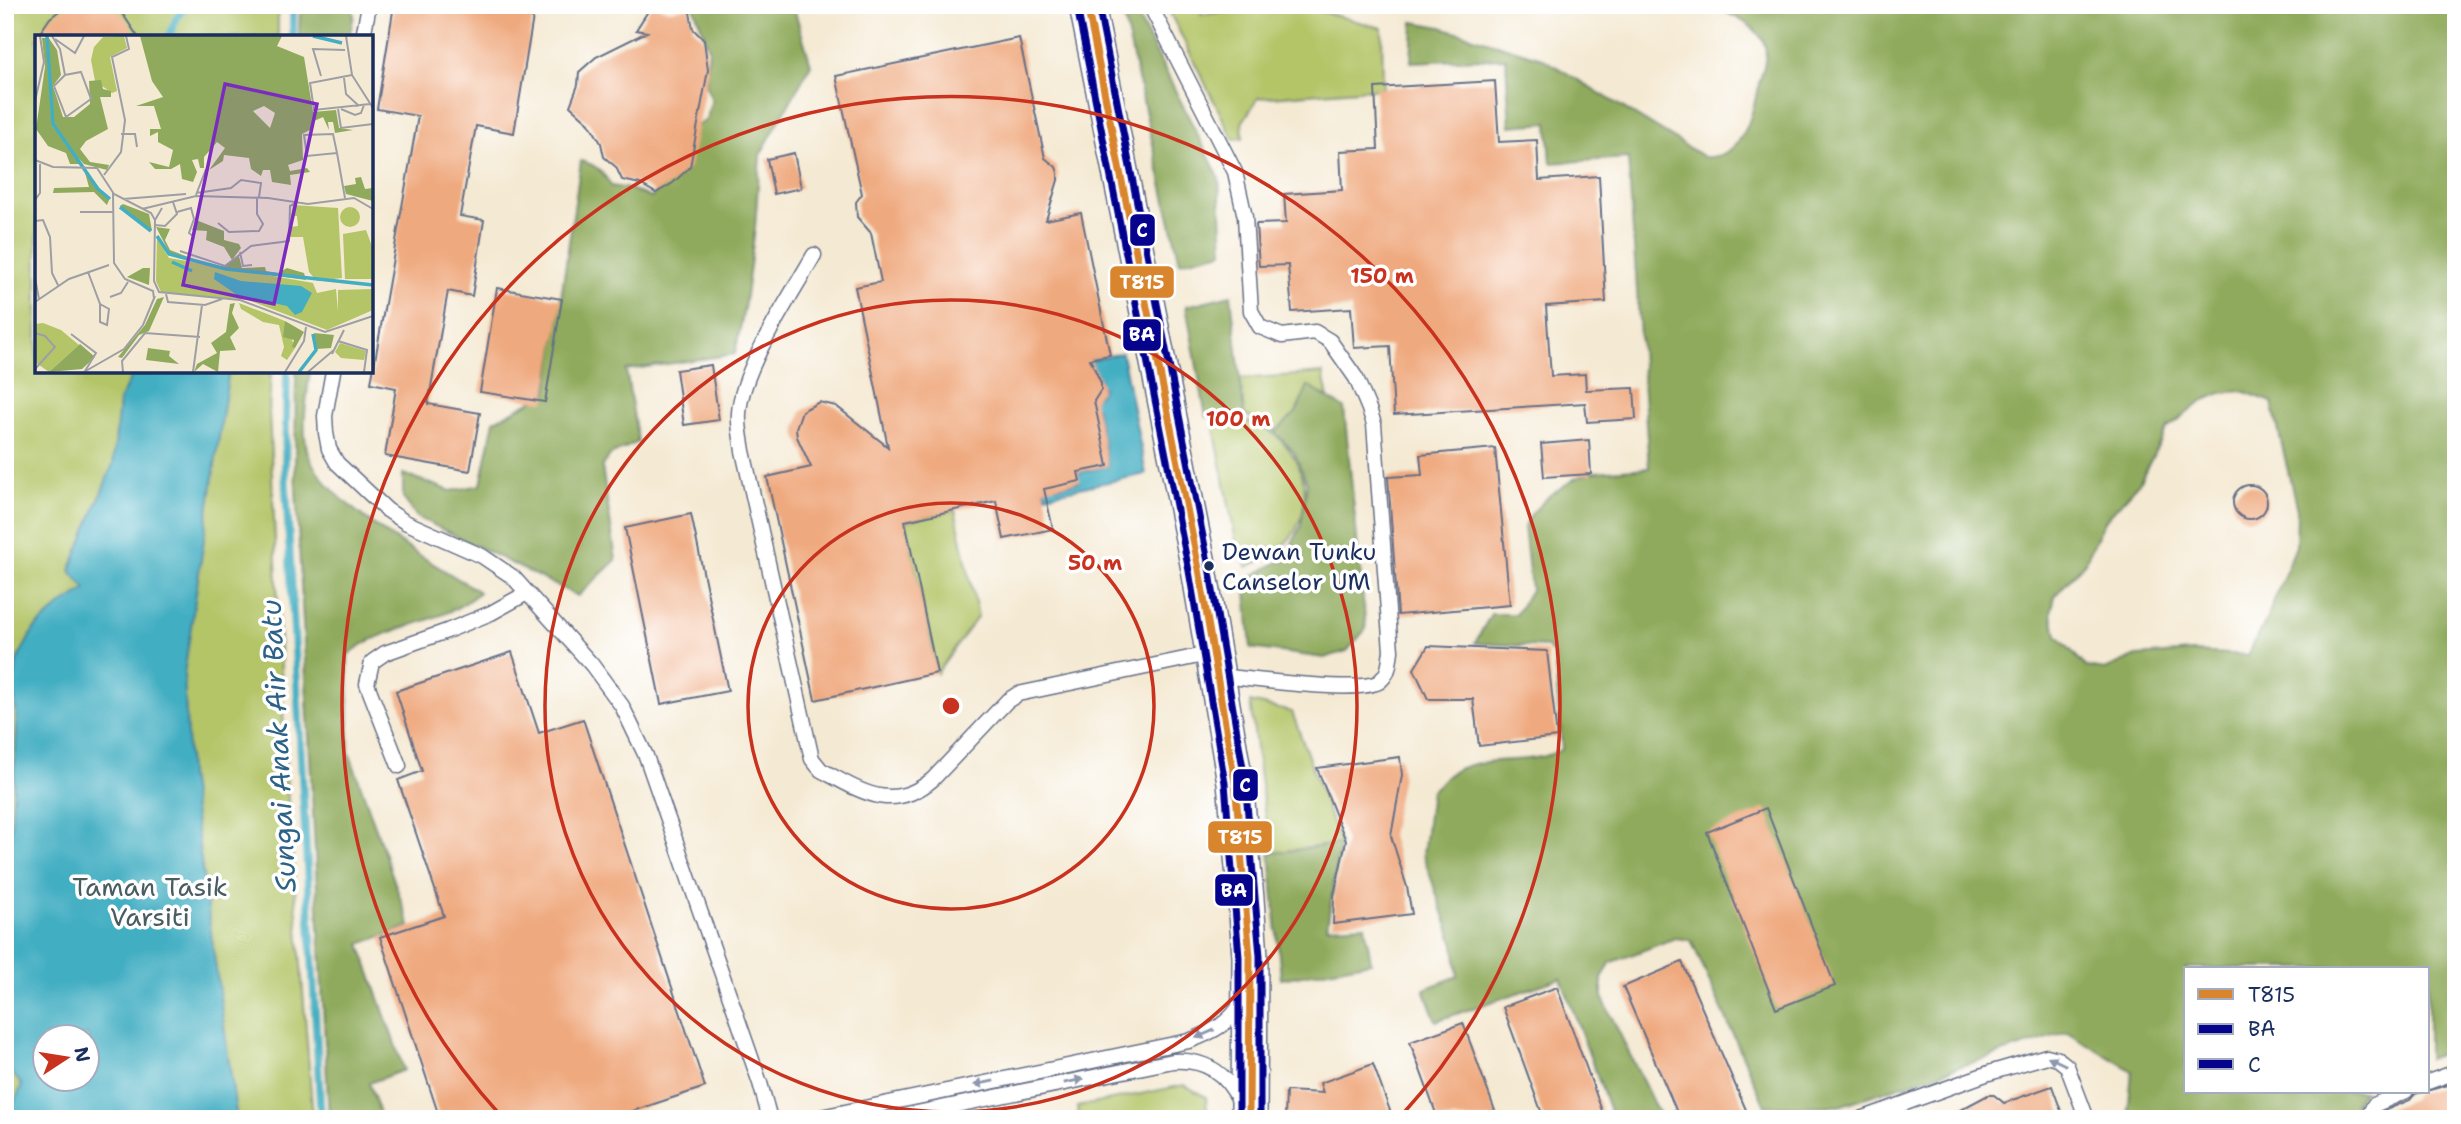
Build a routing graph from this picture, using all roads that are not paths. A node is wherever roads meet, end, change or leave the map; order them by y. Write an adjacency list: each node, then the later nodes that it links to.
1 (369, 5): 4 (lane)
2 (1087, 5): 8 (street)
3 (1150, 5): 8 (lane)
4 (363, 35)
5 (814, 255): 8 (lane)
6 (333, 373): 7 (lane)
7 (527, 593): 9 (lane); 14 (lane)
8 (1217, 664): 10 (street)
9 (399, 766)
10 (1250, 986): 15 (lane, one-way to 15); 17 (street)
11 (2456, 1072): 12 (lane)
12 (2430, 1082)
13 (2404, 1092): 20 (lane)
14 (770, 1119)
15 (811, 1119)
16 (887, 1119): 17 (lane, one-way to 17)
17 (1247, 1119)
18 (1861, 1119): 19 (lane, one-way to 18)
19 (2087, 1119)
20 (2367, 1119)

